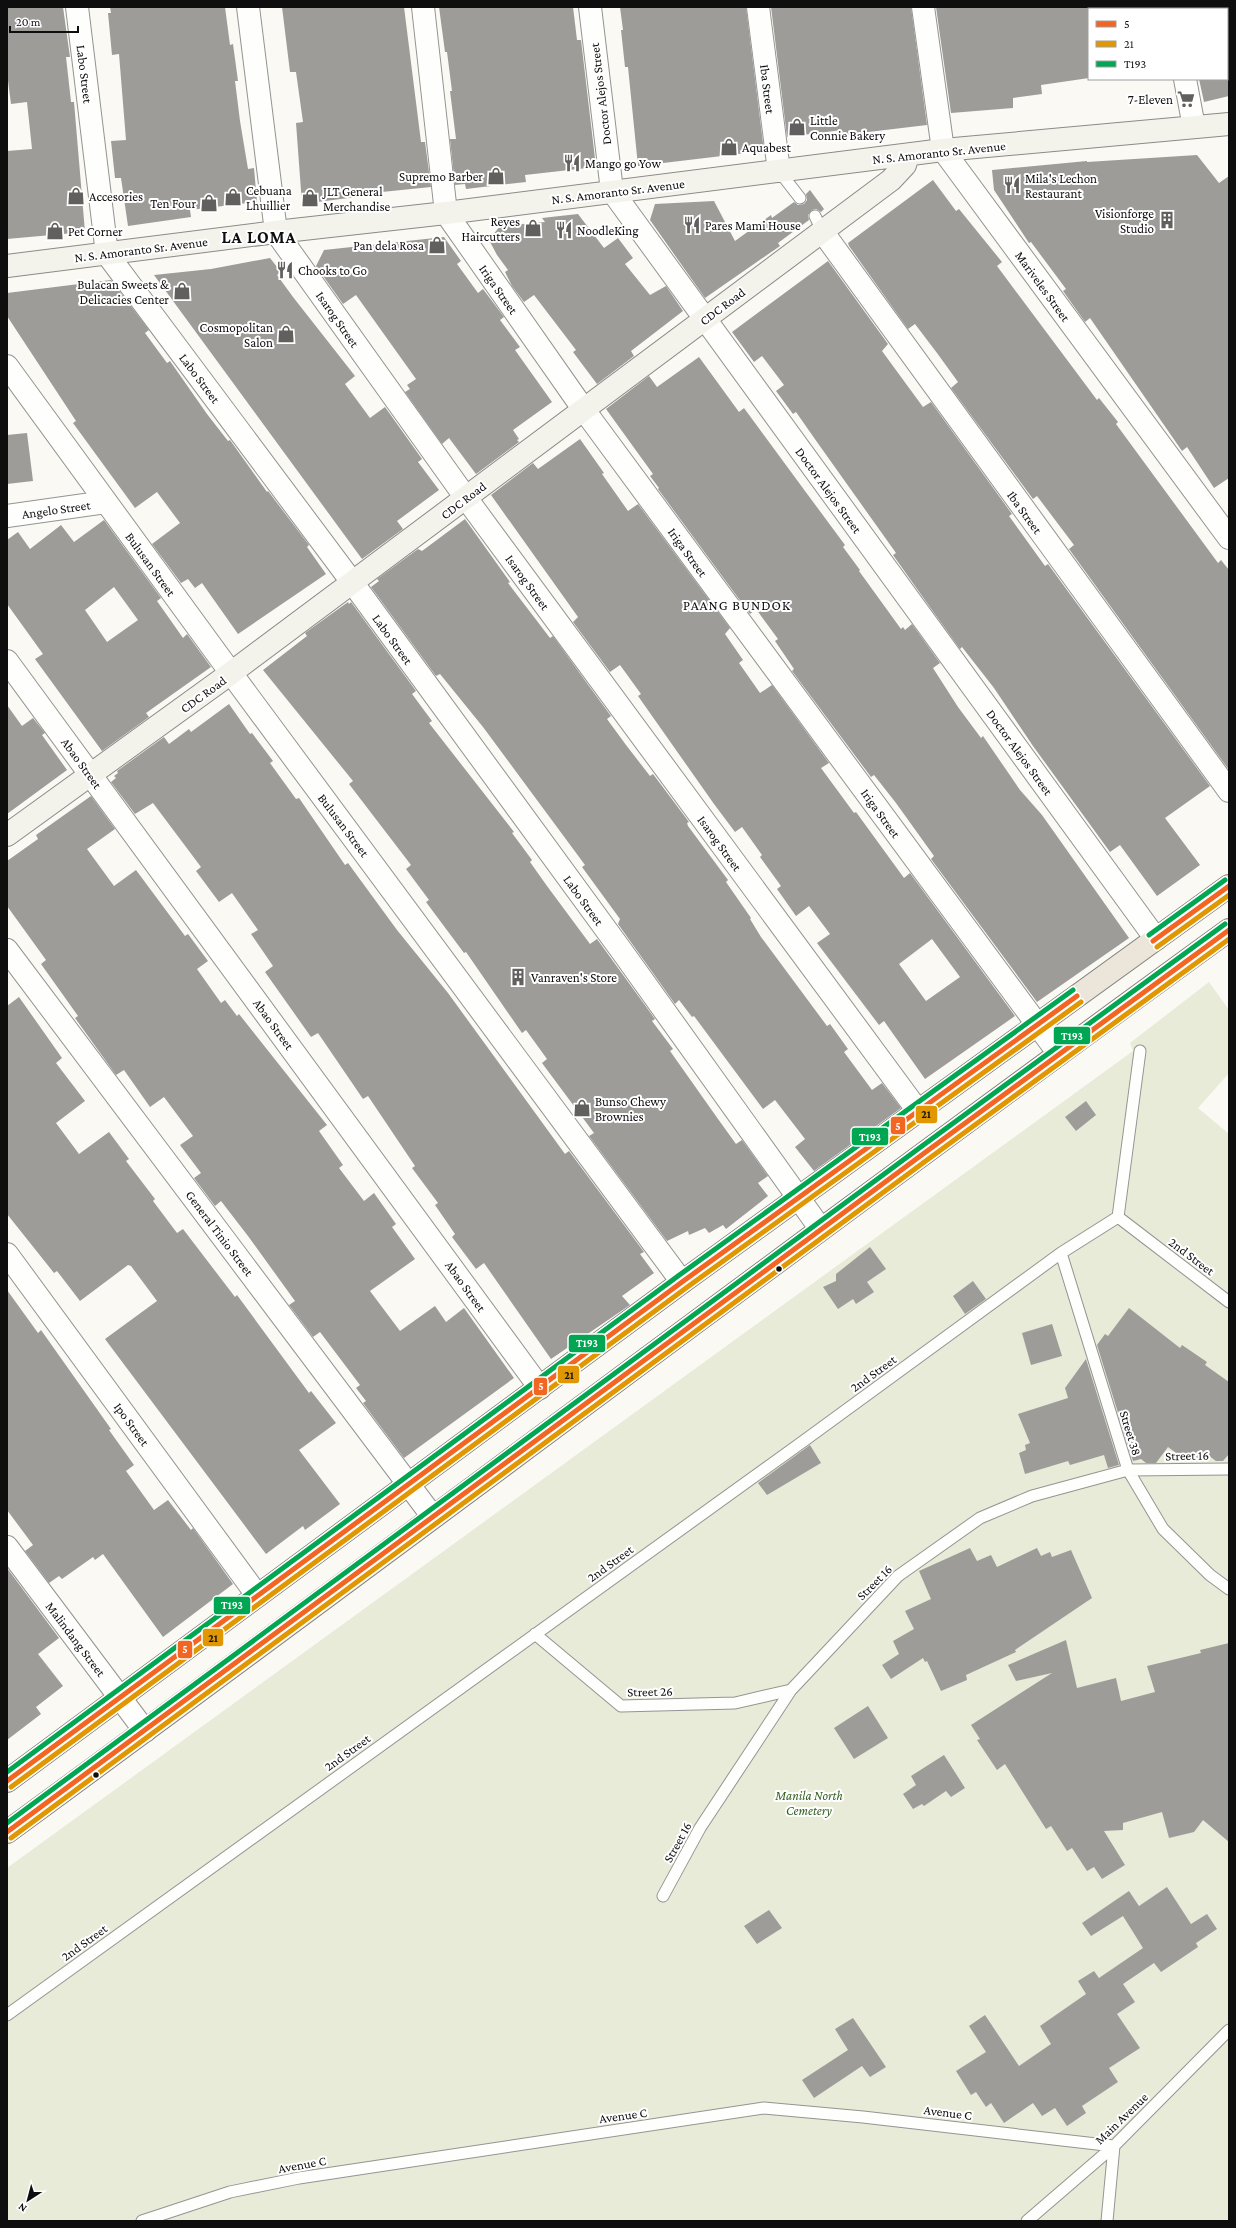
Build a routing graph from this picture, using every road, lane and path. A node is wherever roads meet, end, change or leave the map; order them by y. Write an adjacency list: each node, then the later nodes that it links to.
1 (77, 7): 18 (street, Labo Street)
2 (248, 7): 17 (street, Isarog Street)
3 (423, 7): 15 (street, Iriga Street)
4 (590, 7): 13 (street, Doctor Alejos Street)
5 (758, 7): 12 (street, Iba Street)
6 (923, 7): 10 (street, Mariveles Street)
7 (1185, 80): 9 (street)
8 (1229, 124): 9 (street, N. S. Amoranto Sr. Avenue)
9 (1194, 127): 10 (street, N. S. Amoranto Sr. Avenue)
10 (943, 150): 11 (street, N. S. Amoranto Sr. Avenue); 26 (street, Mariveles Street)
11 (908, 155): 12 (street, N. S. Amoranto Sr. Avenue); 16 (street, CDC Road)
12 (779, 171): 13 (street, N. S. Amoranto Sr. Avenue); 14 (lane)
13 (612, 191): 15 (street, N. S. Amoranto Sr. Avenue); 20 (street, Doctor Alejos Street)
14 (800, 198)
15 (446, 214): 17 (street, N. S. Amoranto Sr. Avenue); 22 (street, Iriga Street)
16 (818, 224): 20 (street, CDC Road); 31 (street, Iba Street)
17 (276, 232): 18 (street, N. S. Amoranto Sr. Avenue); 23 (street, Isarog Street)
18 (107, 254): 19 (street, N. S. Amoranto Sr. Avenue); 27 (street, Labo Street)
19 (7, 266)
20 (704, 318): 22 (street, CDC Road); 35 (street, Doctor Alejos Street)
21 (7, 366): 24 (street, Bulusan Street)
22 (584, 410): 23 (street, CDC Road); 37 (street, Iriga Street)
23 (466, 498): 27 (street, CDC Road); 40 (street, Isarog Street)
24 (106, 502): 25 (street, Angelo Street); 29 (street, Bulusan Street)
25 (7, 516)
26 (1229, 538)
27 (352, 582): 29 (street, CDC Road); 41 (street, Labo Street)
28 (7, 661): 30 (street, Abao Street)
29 (231, 673): 30 (street, CDC Road); 46 (street, Bulusan Street)
30 (91, 774): 32 (street, CDC Road); 48 (street, Abao Street)
31 (1229, 791)
32 (7, 836)
33 (1229, 886): 35 (main road)
34 (1228, 934): 39 (main road)
35 (1156, 939): 37 (main road)
36 (7, 950): 51 (street, General Tinio Street)
37 (1037, 1025): 39 (street, Iriga Street); 40 (main road)
38 (1140, 1051): 42 (lane)
39 (1059, 1054): 43 (main road)
40 (918, 1111): 41 (main road)
41 (798, 1199): 43 (street, Labo Street); 46 (main road)
42 (1118, 1218): 44 (lane, 2nd Street); 47 (lane, 2nd Street)
43 (820, 1228): 52 (main road)
44 (1061, 1253): 50 (lane, Street 38); 56 (lane, 2nd Street)
45 (7, 1254): 55 (street, Ipo Street)
46 (682, 1282): 48 (main road)
47 (1229, 1302)
48 (540, 1388): 51 (main road)
49 (1229, 1469): 50 (lane, Street 16)
50 (1128, 1470): 54 (lane, Street 38); 57 (lane, Street 16)
51 (408, 1483): 52 (street, General Tinio Street); 55 (main road)
52 (433, 1517): 59 (main road)
53 (7, 1547): 58 (street, Malindang Street)
54 (1229, 1589)
55 (257, 1595): 58 (main road)
56 (535, 1634): 57 (lane, Street 26); 63 (lane, 2nd Street)
57 (791, 1690): 62 (lane, Street 16)
58 (119, 1697): 59 (street, Malindang Street); 60 (main road)
59 (145, 1731): 61 (main road)
60 (7, 1781)
61 (7, 1832)
62 (663, 1896)
63 (7, 2015)
64 (1229, 2030): 65 (lane, Main Avenue)
65 (1114, 2146): 66 (lane, Avenue C); 67 (lane, Main Avenue); 68 (lane)
66 (142, 2221)
67 (1027, 2221)
68 (1107, 2221)

